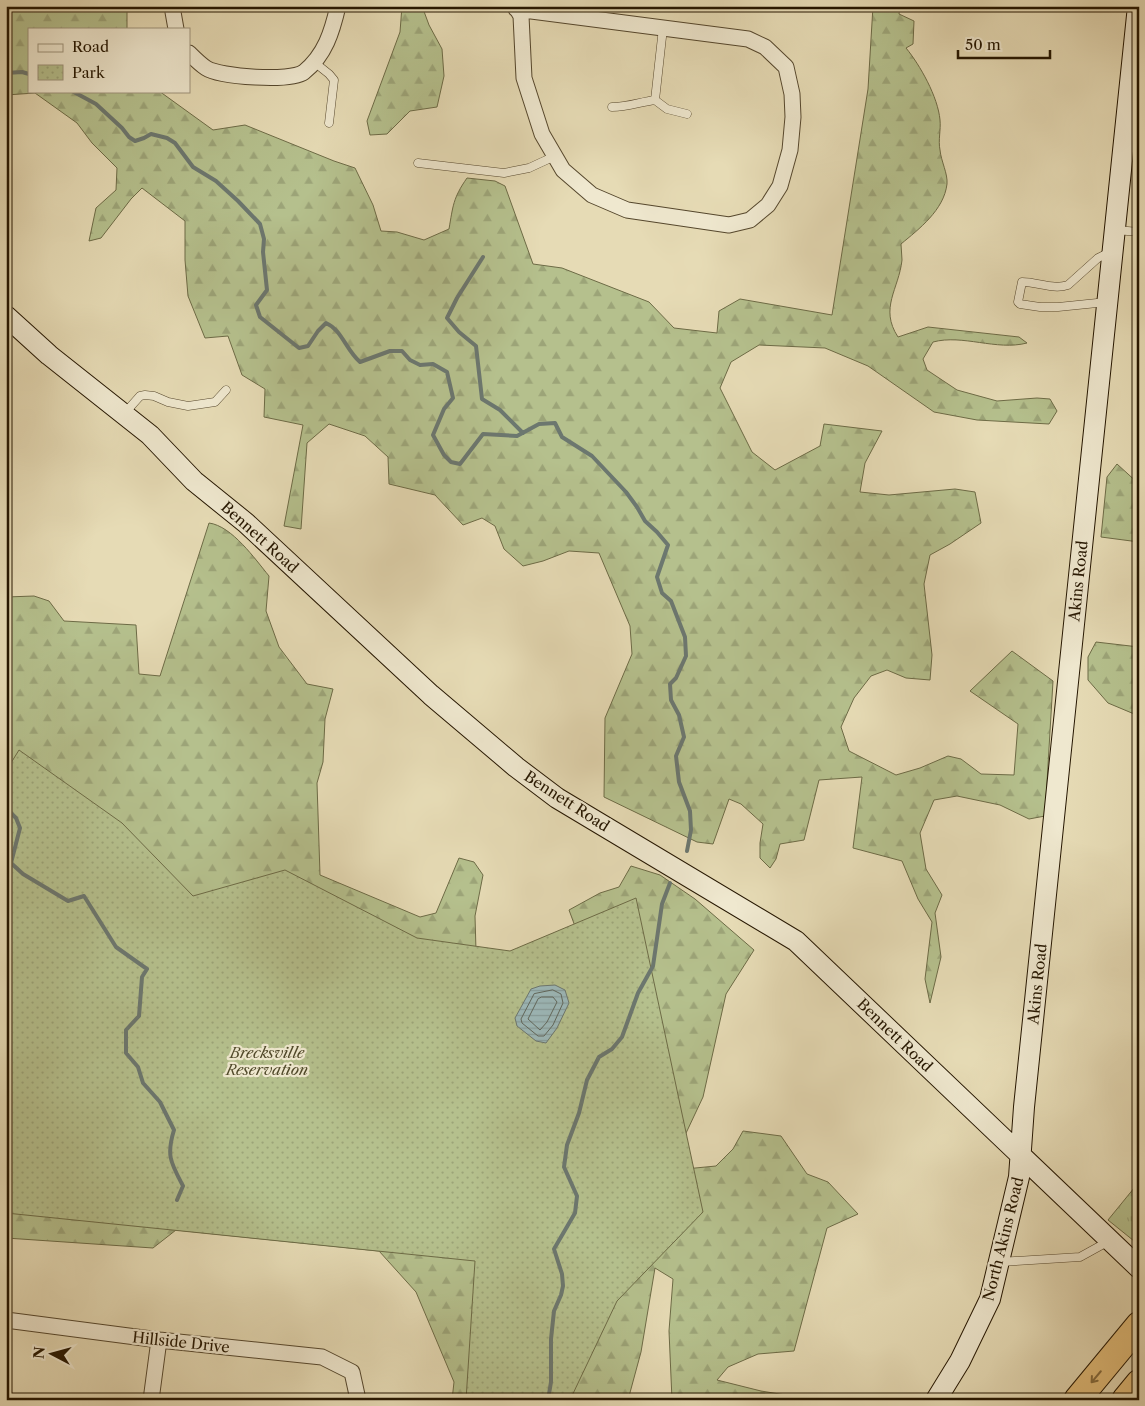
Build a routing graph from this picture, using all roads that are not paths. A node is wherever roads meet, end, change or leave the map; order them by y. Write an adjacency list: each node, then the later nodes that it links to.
1 (174, 6): 5 (street)
2 (338, 6): 8 (street)
3 (1138, 6): 15 (street, Akins Road)
4 (511, 7): 6 (street); 13 (street)
5 (176, 28)
6 (663, 28): 9 (lane); 13 (street)
7 (190, 54): 8 (street)
8 (314, 62): 12 (lane)
9 (655, 100): 10 (lane); 11 (lane)
10 (612, 107)
11 (687, 114)
12 (329, 123)
13 (555, 156): 14 (lane)
14 (418, 163)
15 (1114, 230): 16 (lane); 17 (street, Akins Road)
16 (1139, 232)
17 (1112, 251): 18 (street, Akins Road); 18 (lane)
18 (1107, 302): 22 (street, Akins Road)
19 (6, 316): 21 (street, Bennett Road)
20 (226, 390): 21 (lane)
21 (124, 414): 22 (street, Bennett Road)
22 (1020, 1156): 23 (street, Bennett Road); 24 (street, North Akins Road)
23 (1110, 1241): 24 (lane); 25 (street, Bennett Road)
24 (1000, 1262): 32 (street, North Akins Road)
25 (1139, 1268)
26 (6, 1320): 28 (street, Hillside Drive)
27 (1139, 1325): 33 (highway, one-way to 33)
28 (159, 1340): 30 (street); 31 (street, Hillside Drive)
29 (1139, 1384): 34 (highway)
30 (151, 1400)
31 (356, 1400)
32 (936, 1400)
33 (1076, 1400)
34 (1125, 1400)

